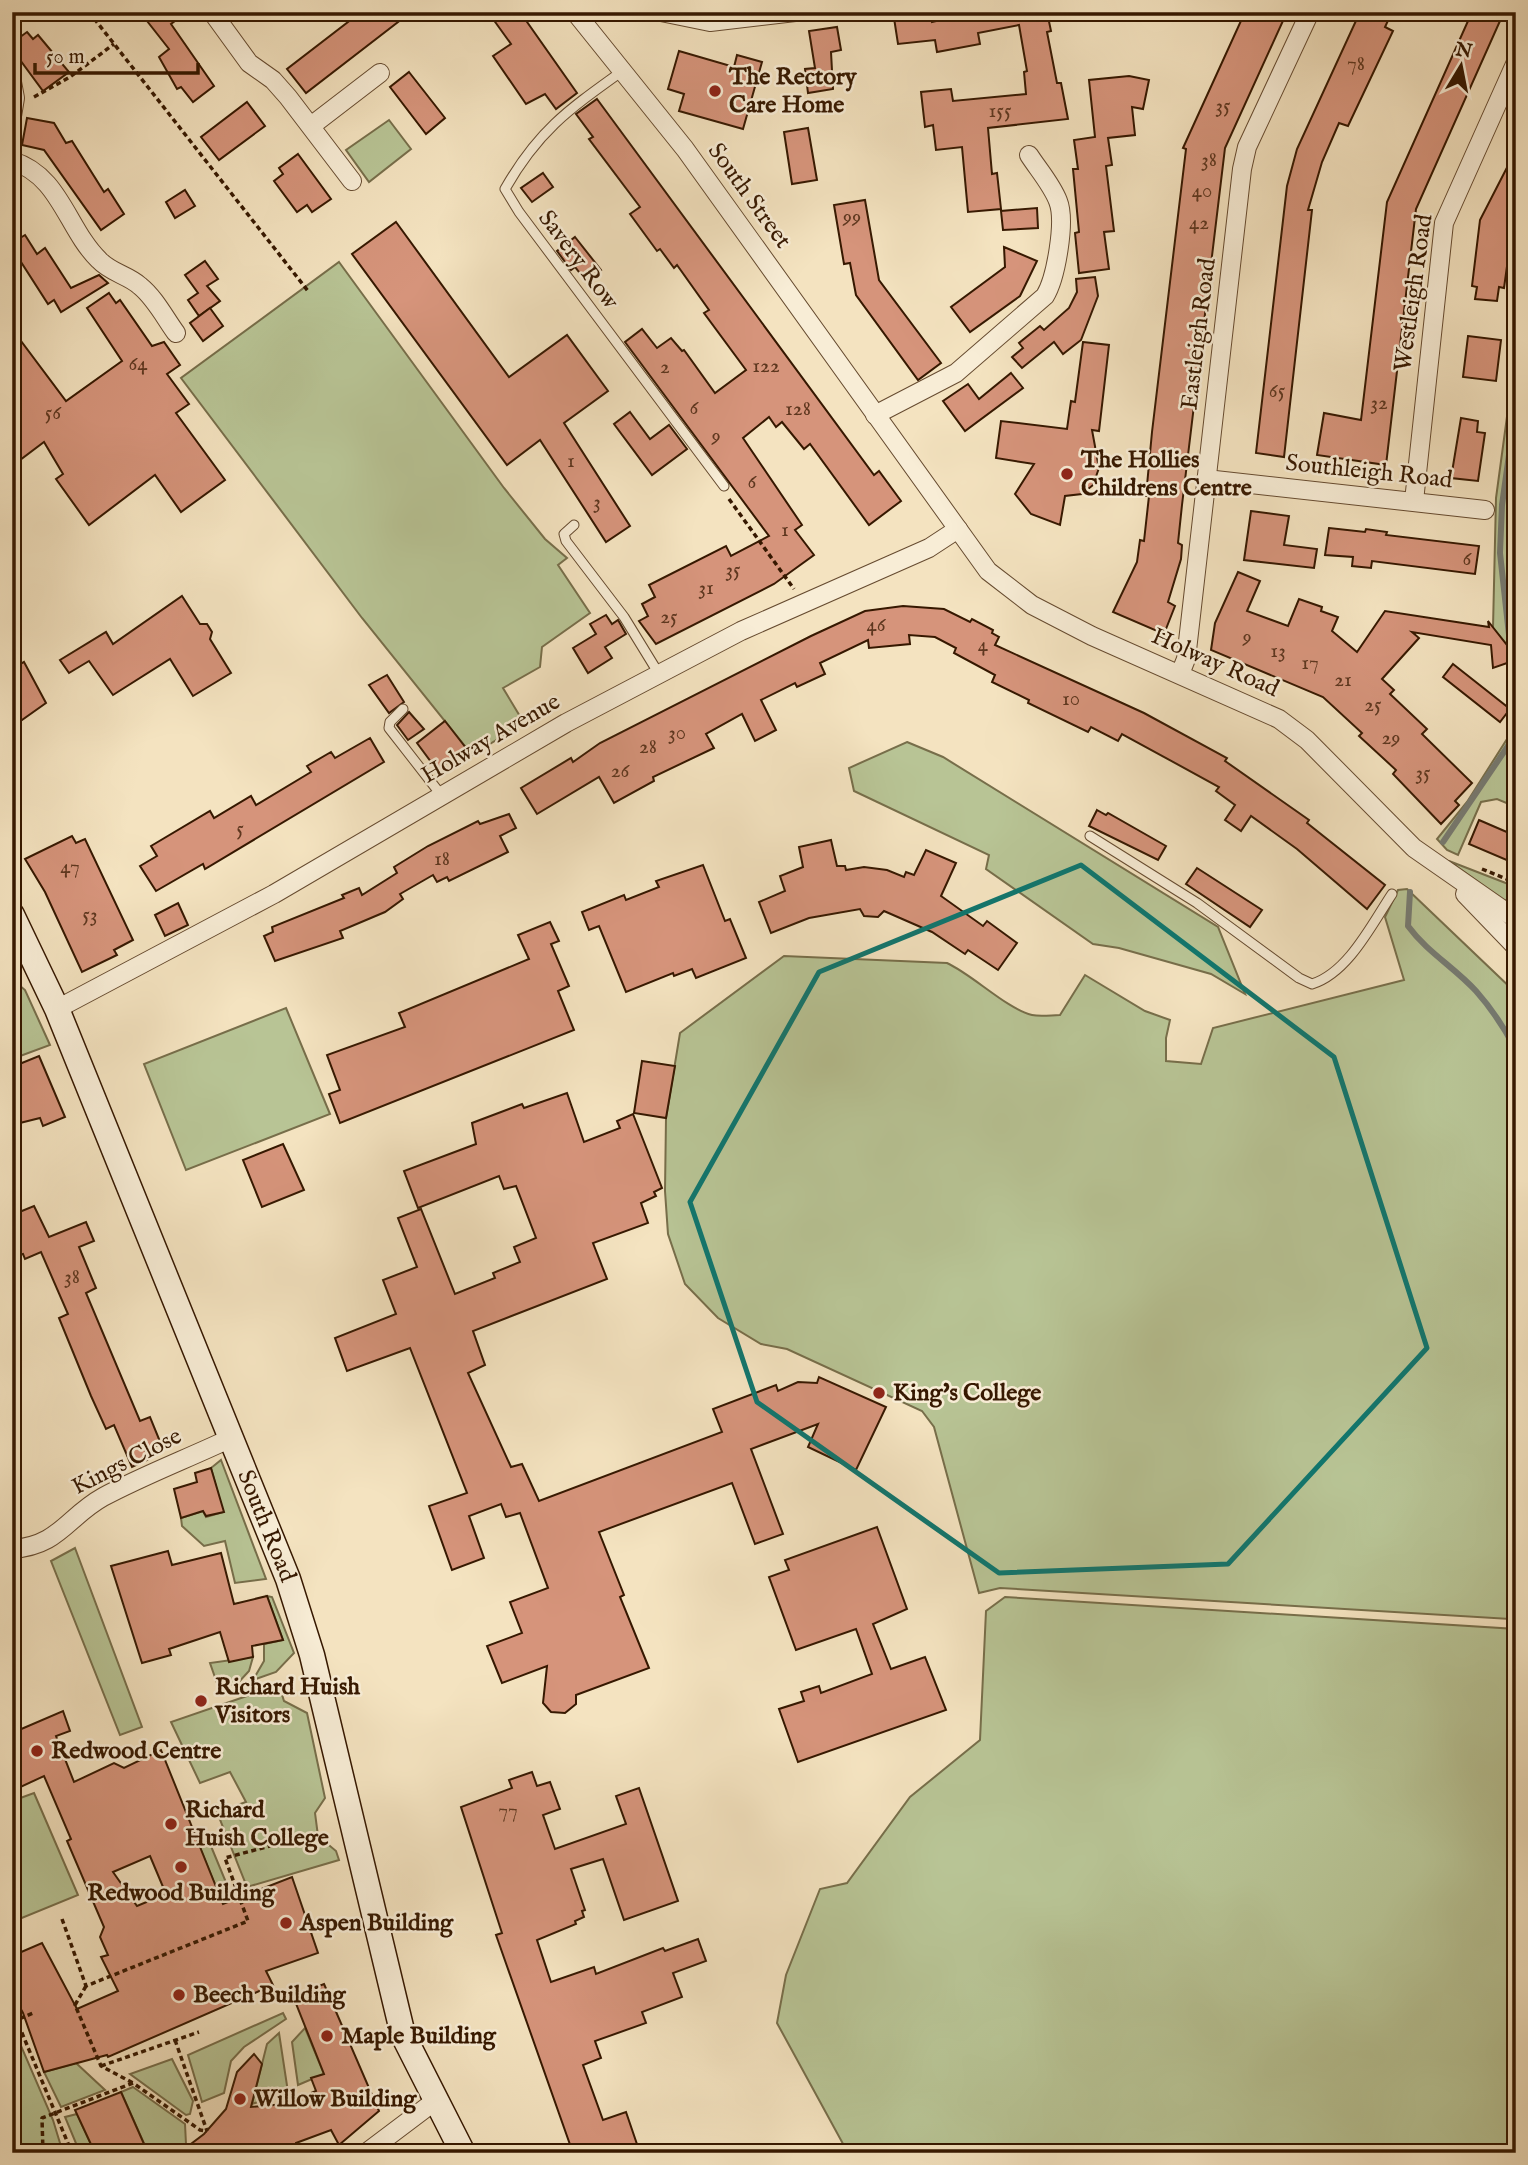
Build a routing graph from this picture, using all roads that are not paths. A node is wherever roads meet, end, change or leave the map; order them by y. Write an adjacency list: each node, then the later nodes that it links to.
1 (212, 12): 11 (street)
2 (660, 12): 4 (street)
3 (1310, 12): 17 (street, Eastleigh Road)
4 (791, 13)
5 (581, 15): 7 (street, South Street)
6 (1516, 62): 19 (street, Westleigh Road)
7 (621, 72): 16 (street, South Street); 18 (lane, Savery Row)
8 (380, 73): 11 (street)
9 (12, 82): 10 (street)
10 (13, 111)
11 (311, 125): 14 (street)
12 (1029, 155): 16 (street)
13 (12, 161): 15 (street)
14 (352, 181)
15 (176, 333)
16 (875, 415): 22 (street, South Street)
17 (1206, 479): 19 (street, Southleigh Road); 24 (street, Eastleigh Road)
18 (724, 486)
19 (1414, 501): 20 (street, Southleigh Road)
20 (1485, 510)
21 (574, 525): 23 (lane)
22 (958, 529): 23 (street, Holway Avenue); 24 (street, Holway Road)
23 (660, 674): 26 (street, Holway Avenue)
24 (1180, 674): 28 (street, Holway Road)
25 (403, 709): 26 (lane)
26 (442, 796): 33 (street, Holway Avenue)
27 (1090, 836): 29 (lane)
28 (1438, 867): 30 (street, Holway Road); 32 (street, Holway Road)
29 (1392, 894)
30 (1516, 919)
31 (15, 929): 33 (main road, South Road)
32 (1516, 947)
33 (57, 1009): 34 (main road, South Road)
34 (231, 1438): 35 (street, Kings Close); 36 (main road, South Road)
35 (12, 1549)
36 (435, 2101): 37 (street); 38 (main road, South Road)
37 (366, 2153)
38 (463, 2153)

